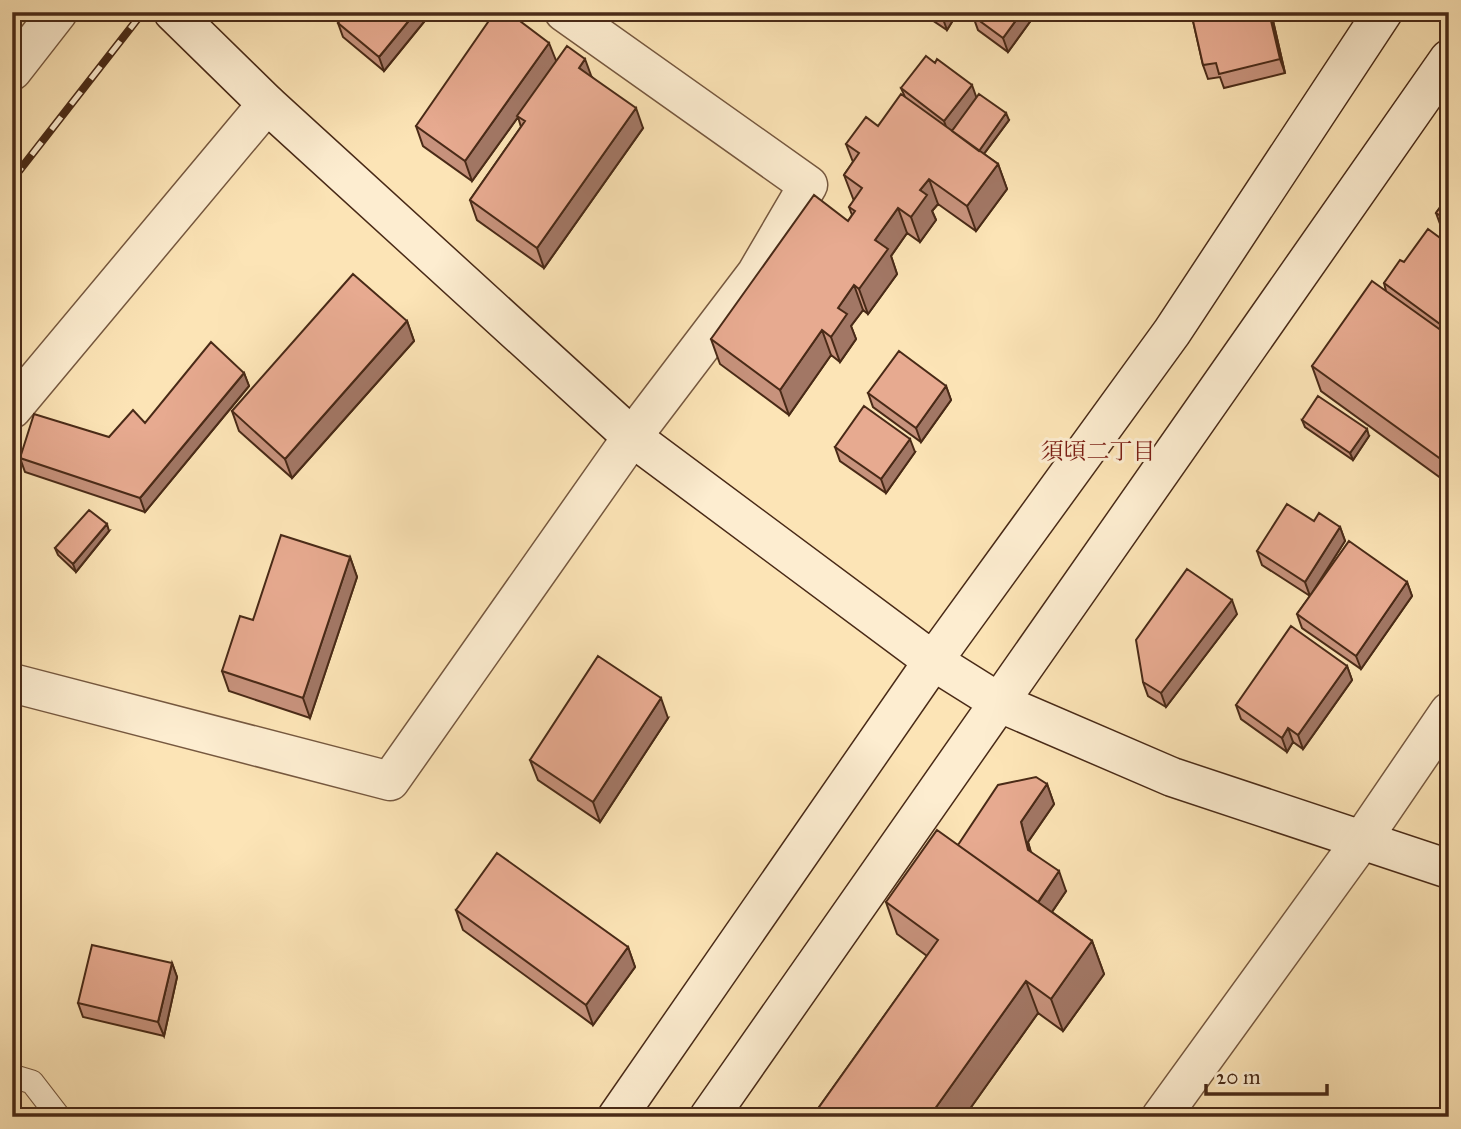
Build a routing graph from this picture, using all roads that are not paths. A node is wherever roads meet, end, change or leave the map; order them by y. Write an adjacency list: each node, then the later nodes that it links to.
1 (58, 12): 6 (street)
2 (173, 12): 7 (street)
3 (564, 12): 9 (street)
4 (1383, 12): 10 (street)
5 (1449, 59): 12 (street)
6 (12, 71)
7 (267, 104): 8 (street); 9 (street)
8 (12, 408)
9 (632, 437): 10 (street); 11 (street)
10 (933, 661): 12 (street); 18 (street)
11 (12, 682)
12 (1000, 703): 14 (street); 19 (street)
13 (1449, 712): 14 (street)
14 (1361, 841): 15 (street); 20 (street)
15 (1449, 869)
16 (12, 1076): 17 (lane)
17 (58, 1117)
18 (617, 1117)
19 (709, 1117)
20 (1161, 1117)

